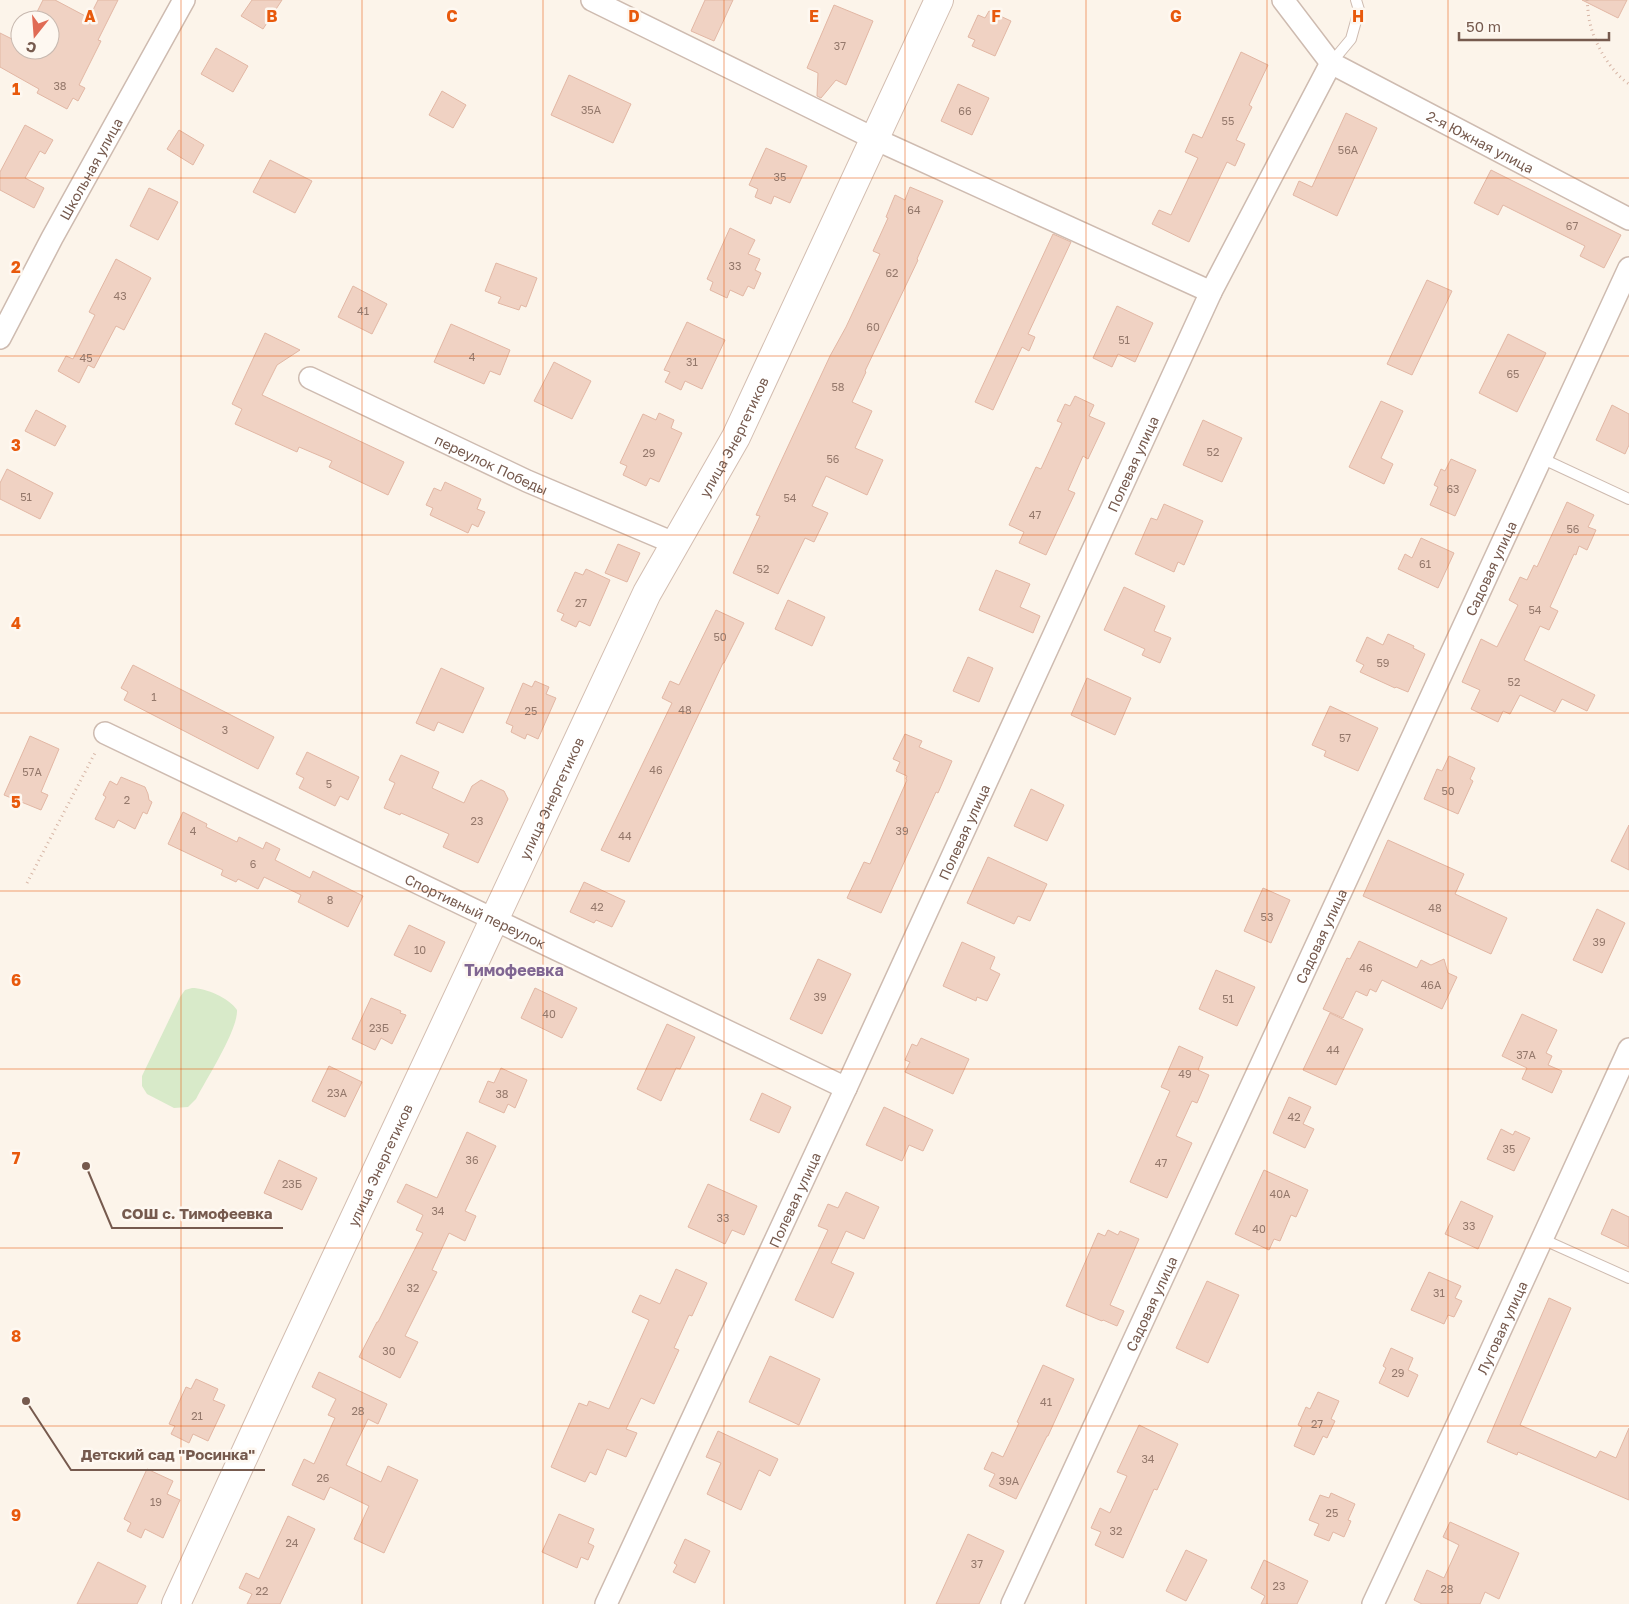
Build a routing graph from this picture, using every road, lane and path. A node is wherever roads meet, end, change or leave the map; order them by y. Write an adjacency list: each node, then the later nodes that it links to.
1 (184, 0): 13 (street, Школьная улица)
2 (592, 0): 9 (street)
3 (939, 0): 9 (street, улица Энергетиков)
4 (1283, 0): 7 (street)
5 (1356, 0): 7 (lane)
6 (1586, 0): 8 (path)
7 (1331, 63): 10 (street, 2-я Южная улица); 12 (street, Полевая улица)
8 (1629, 84)
9 (875, 139): 12 (street); 17 (street, улица Энергетиков)
10 (1629, 219)
11 (1629, 268): 15 (street, Садовая улица)
12 (1211, 292): 22 (street, Полевая улица)
13 (0, 338)
14 (310, 378): 17 (street, переулок Победы)
15 (1541, 458): 16 (lane); 27 (street, Садовая улица)
16 (1629, 499)
17 (676, 544): 20 (street, улица Энергетиков)
18 (105, 733): 19 (path); 20 (street, Спортивный переулок)
19 (27, 883)
20 (494, 920): 22 (street, Спортивный переулок); 25 (street, улица Энергетиков)
21 (1629, 1049): 23 (street, Луговая улица)
22 (846, 1088): 26 (street, Полевая улица)
23 (1542, 1239): 24 (lane); 28 (street, Луговая улица)
24 (1629, 1278)
25 (176, 1604)
26 (606, 1604)
27 (1012, 1604)
28 (1373, 1604)

